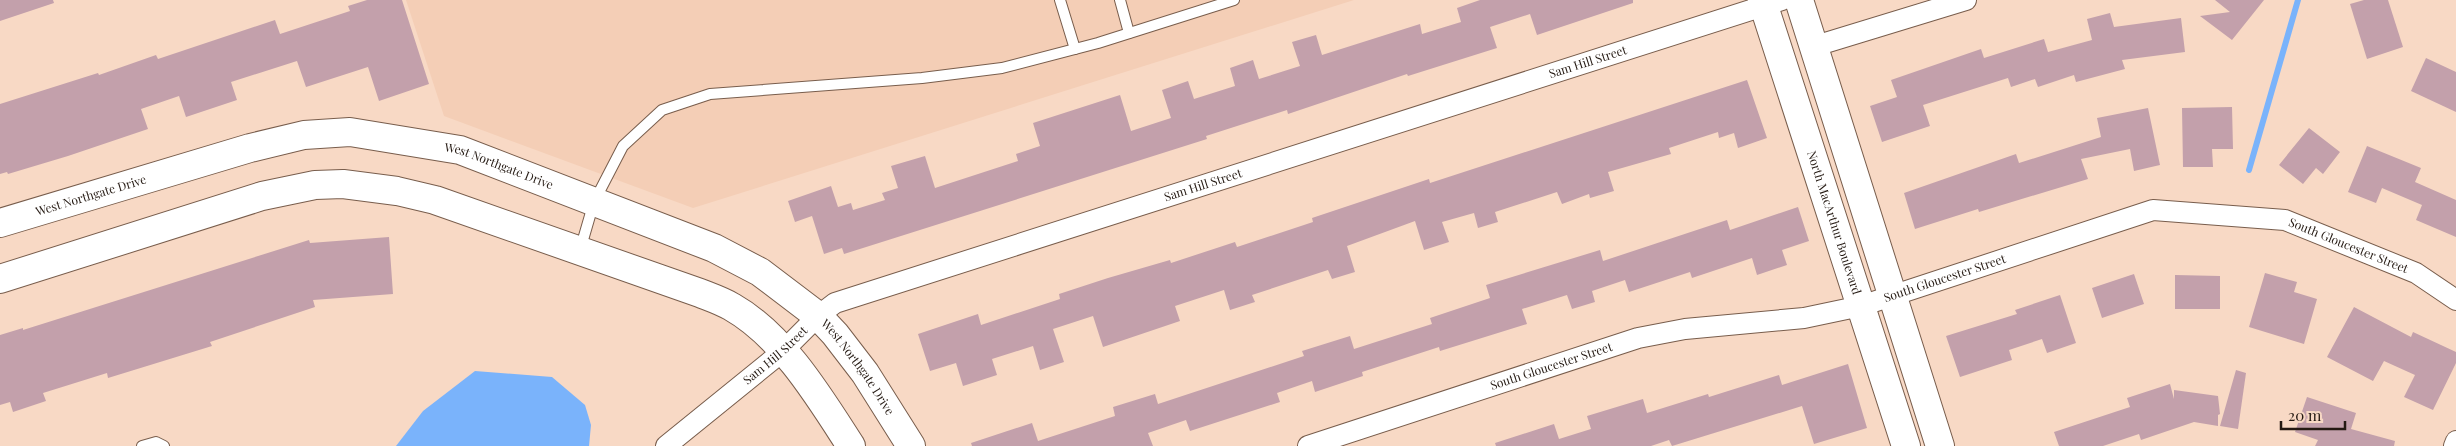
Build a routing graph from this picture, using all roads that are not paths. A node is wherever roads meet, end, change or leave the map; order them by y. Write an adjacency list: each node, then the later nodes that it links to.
1 (1060, 0): 9 (lane)
2 (1120, 0): 7 (lane)
3 (1232, 0): 7 (lane)
4 (1799, 0): 8 (main road)
5 (1966, 0): 8 (street)
6 (1769, 2): 16 (main road, North MacArthur Boulevard); 17 (street, Sam Hill Street)
7 (1129, 33): 9 (lane)
8 (1812, 47): 14 (main road)
9 (1075, 49): 10 (lane)
10 (594, 202): 11 (main road, West Northgate Drive); 12 (lane); 17 (main road, West Northgate Drive)
11 (0, 223)
12 (579, 251): 13 (main road); 18 (main road)
13 (0, 278)
14 (1892, 296): 15 (street, South Gloucester Street); 16 (street, South Gloucester Street); 27 (main road)
15 (2456, 300)
16 (1861, 306): 25 (street, South Gloucester Street); 26 (main road, North MacArthur Boulevard)
17 (818, 316): 18 (street, Sam Hill Street); 24 (main road, West Northgate Drive)
18 (782, 352): 22 (street, Sam Hill Street); 23 (main road)
19 (2456, 441): 28 (street)
20 (142, 446): 21 (lane)
21 (164, 446)
22 (666, 446)
23 (851, 446)
24 (911, 446)
25 (1308, 446)
26 (1906, 446)
27 (1940, 446)
28 (2454, 446)

